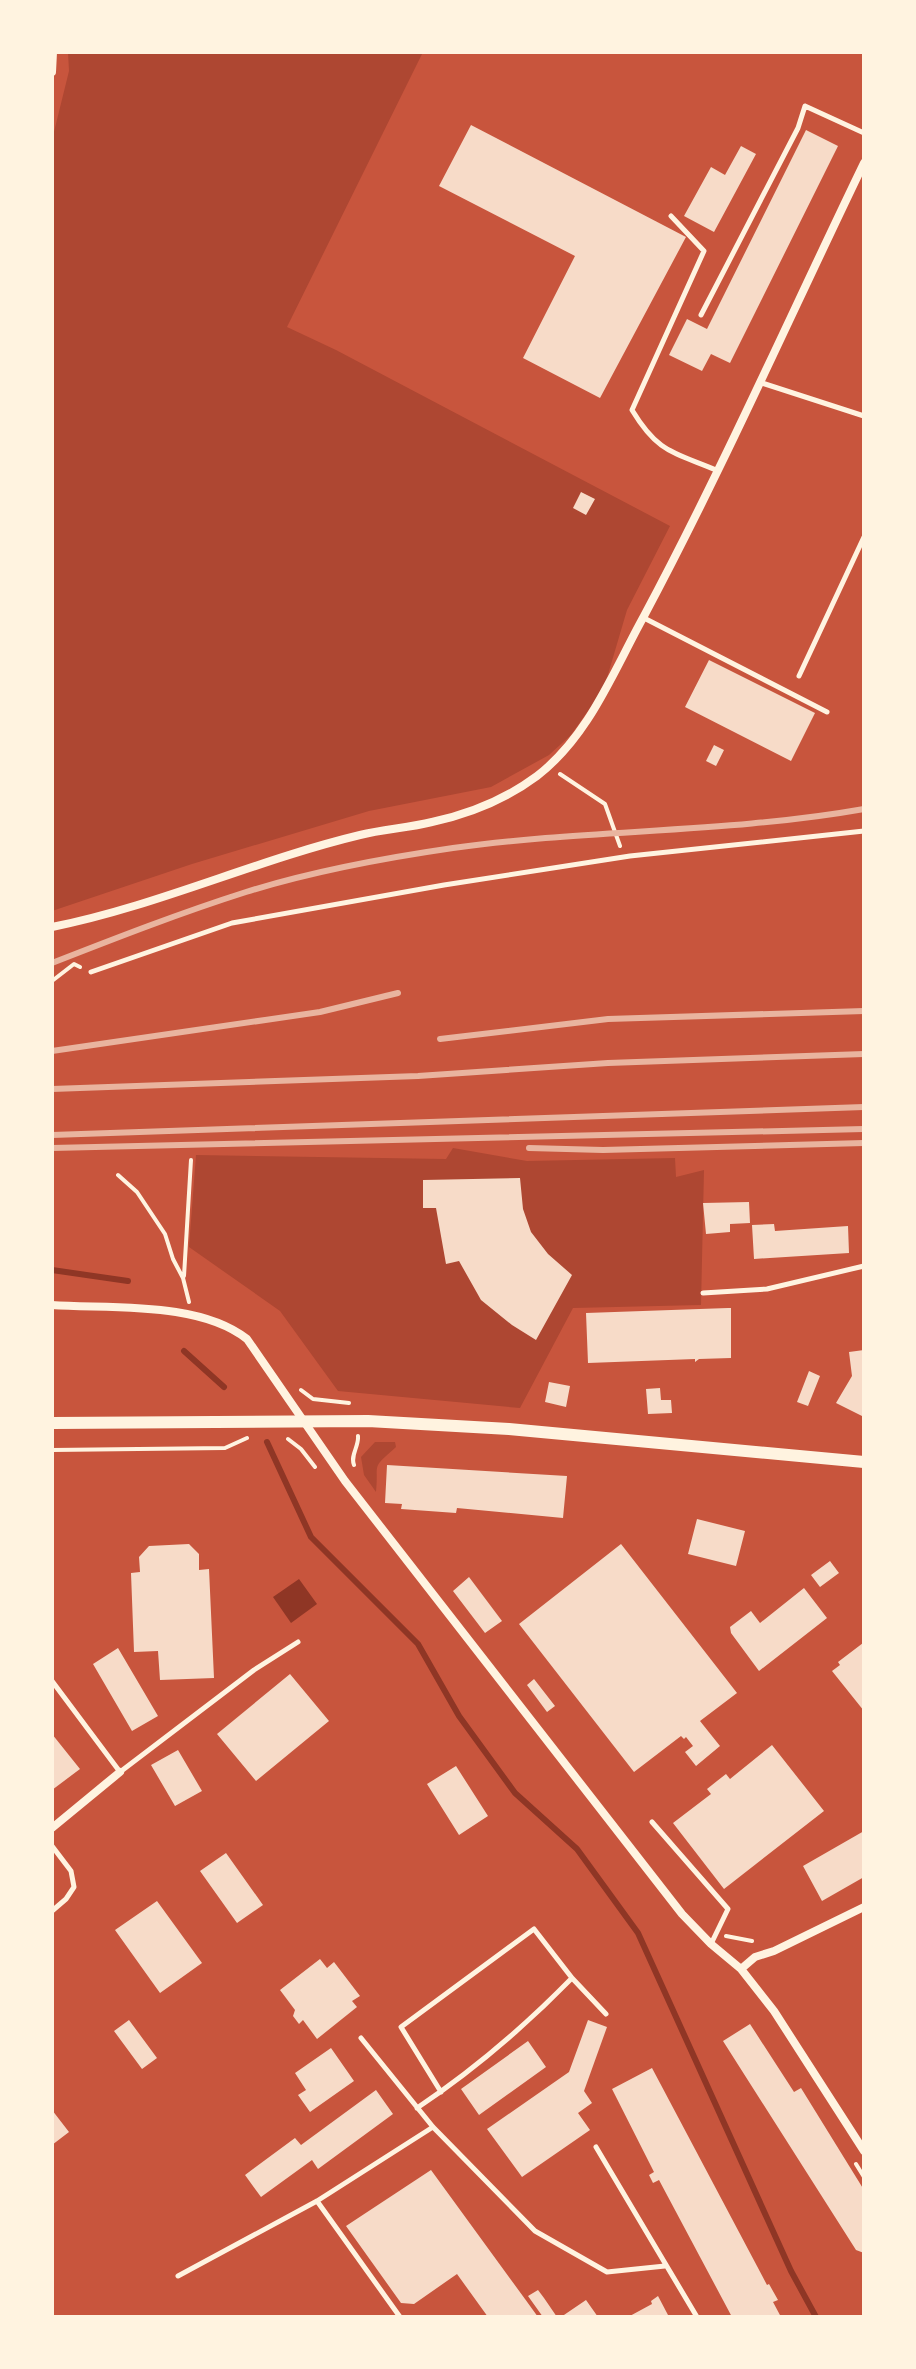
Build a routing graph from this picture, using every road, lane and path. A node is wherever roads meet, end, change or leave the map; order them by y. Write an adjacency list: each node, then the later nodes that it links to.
1 (53, 52): 2 (street)
2 (52, 72)
3 (864, 133): 6 (lane)
4 (864, 163): 7 (street)
5 (671, 216): 9 (lane)
6 (701, 315)
7 (762, 383): 8 (lane); 9 (street)
8 (864, 416)
9 (716, 470): 11 (street)
10 (864, 537): 12 (lane)
11 (643, 617): 13 (lane); 14 (street)
12 (799, 676)
13 (827, 712)
14 (548, 766): 16 (path); 17 (street)
15 (864, 831): 16 (lane)
16 (624, 857): 18 (lane)
17 (52, 927)
18 (91, 972): 19 (path)
19 (52, 981)
20 (191, 1160): 23 (path)
21 (118, 1175): 23 (path)
22 (864, 1266): 24 (lane)
23 (183, 1278): 25 (path)
24 (703, 1293)
25 (190, 1304)
26 (52, 1305): 27 (street)
27 (301, 1421): 28 (street); 33 (street); 47 (street)
28 (52, 1423)
29 (358, 1430): 35 (path)
30 (250, 1437): 32 (path)
31 (281, 1438): 34 (path)
32 (52, 1450)
33 (864, 1462)
34 (317, 1469)
35 (357, 1473)
36 (298, 1642): 38 (lane)
37 (249, 1661): 38 (lane)
38 (254, 1670): 40 (lane)
39 (52, 1681): 40 (lane)
40 (120, 1772): 42 (street)
41 (652, 1822): 46 (lane)
42 (52, 1828)
43 (52, 1846): 45 (lane)
44 (863, 1909): 48 (street)
45 (52, 1911)
46 (717, 1929): 47 (lane); 48 (path)
47 (711, 1944): 49 (street)
48 (774, 1951): 49 (street)
49 (741, 1969): 57 (street)
50 (572, 1978): 51 (lane); 53 (lane); 53 (lane)
51 (606, 2014)
52 (361, 2038): 54 (lane)
53 (441, 2092): 54 (lane)
54 (417, 2108): 55 (lane)
55 (433, 2127): 60 (lane); 61 (lane)
56 (596, 2147): 61 (lane)
57 (864, 2151)
58 (849, 2154): 59 (path)
59 (864, 2177)
60 (317, 2201): 62 (lane); 63 (lane)
61 (665, 2266): 64 (lane)
62 (178, 2276)
63 (400, 2317)
64 (697, 2317)

